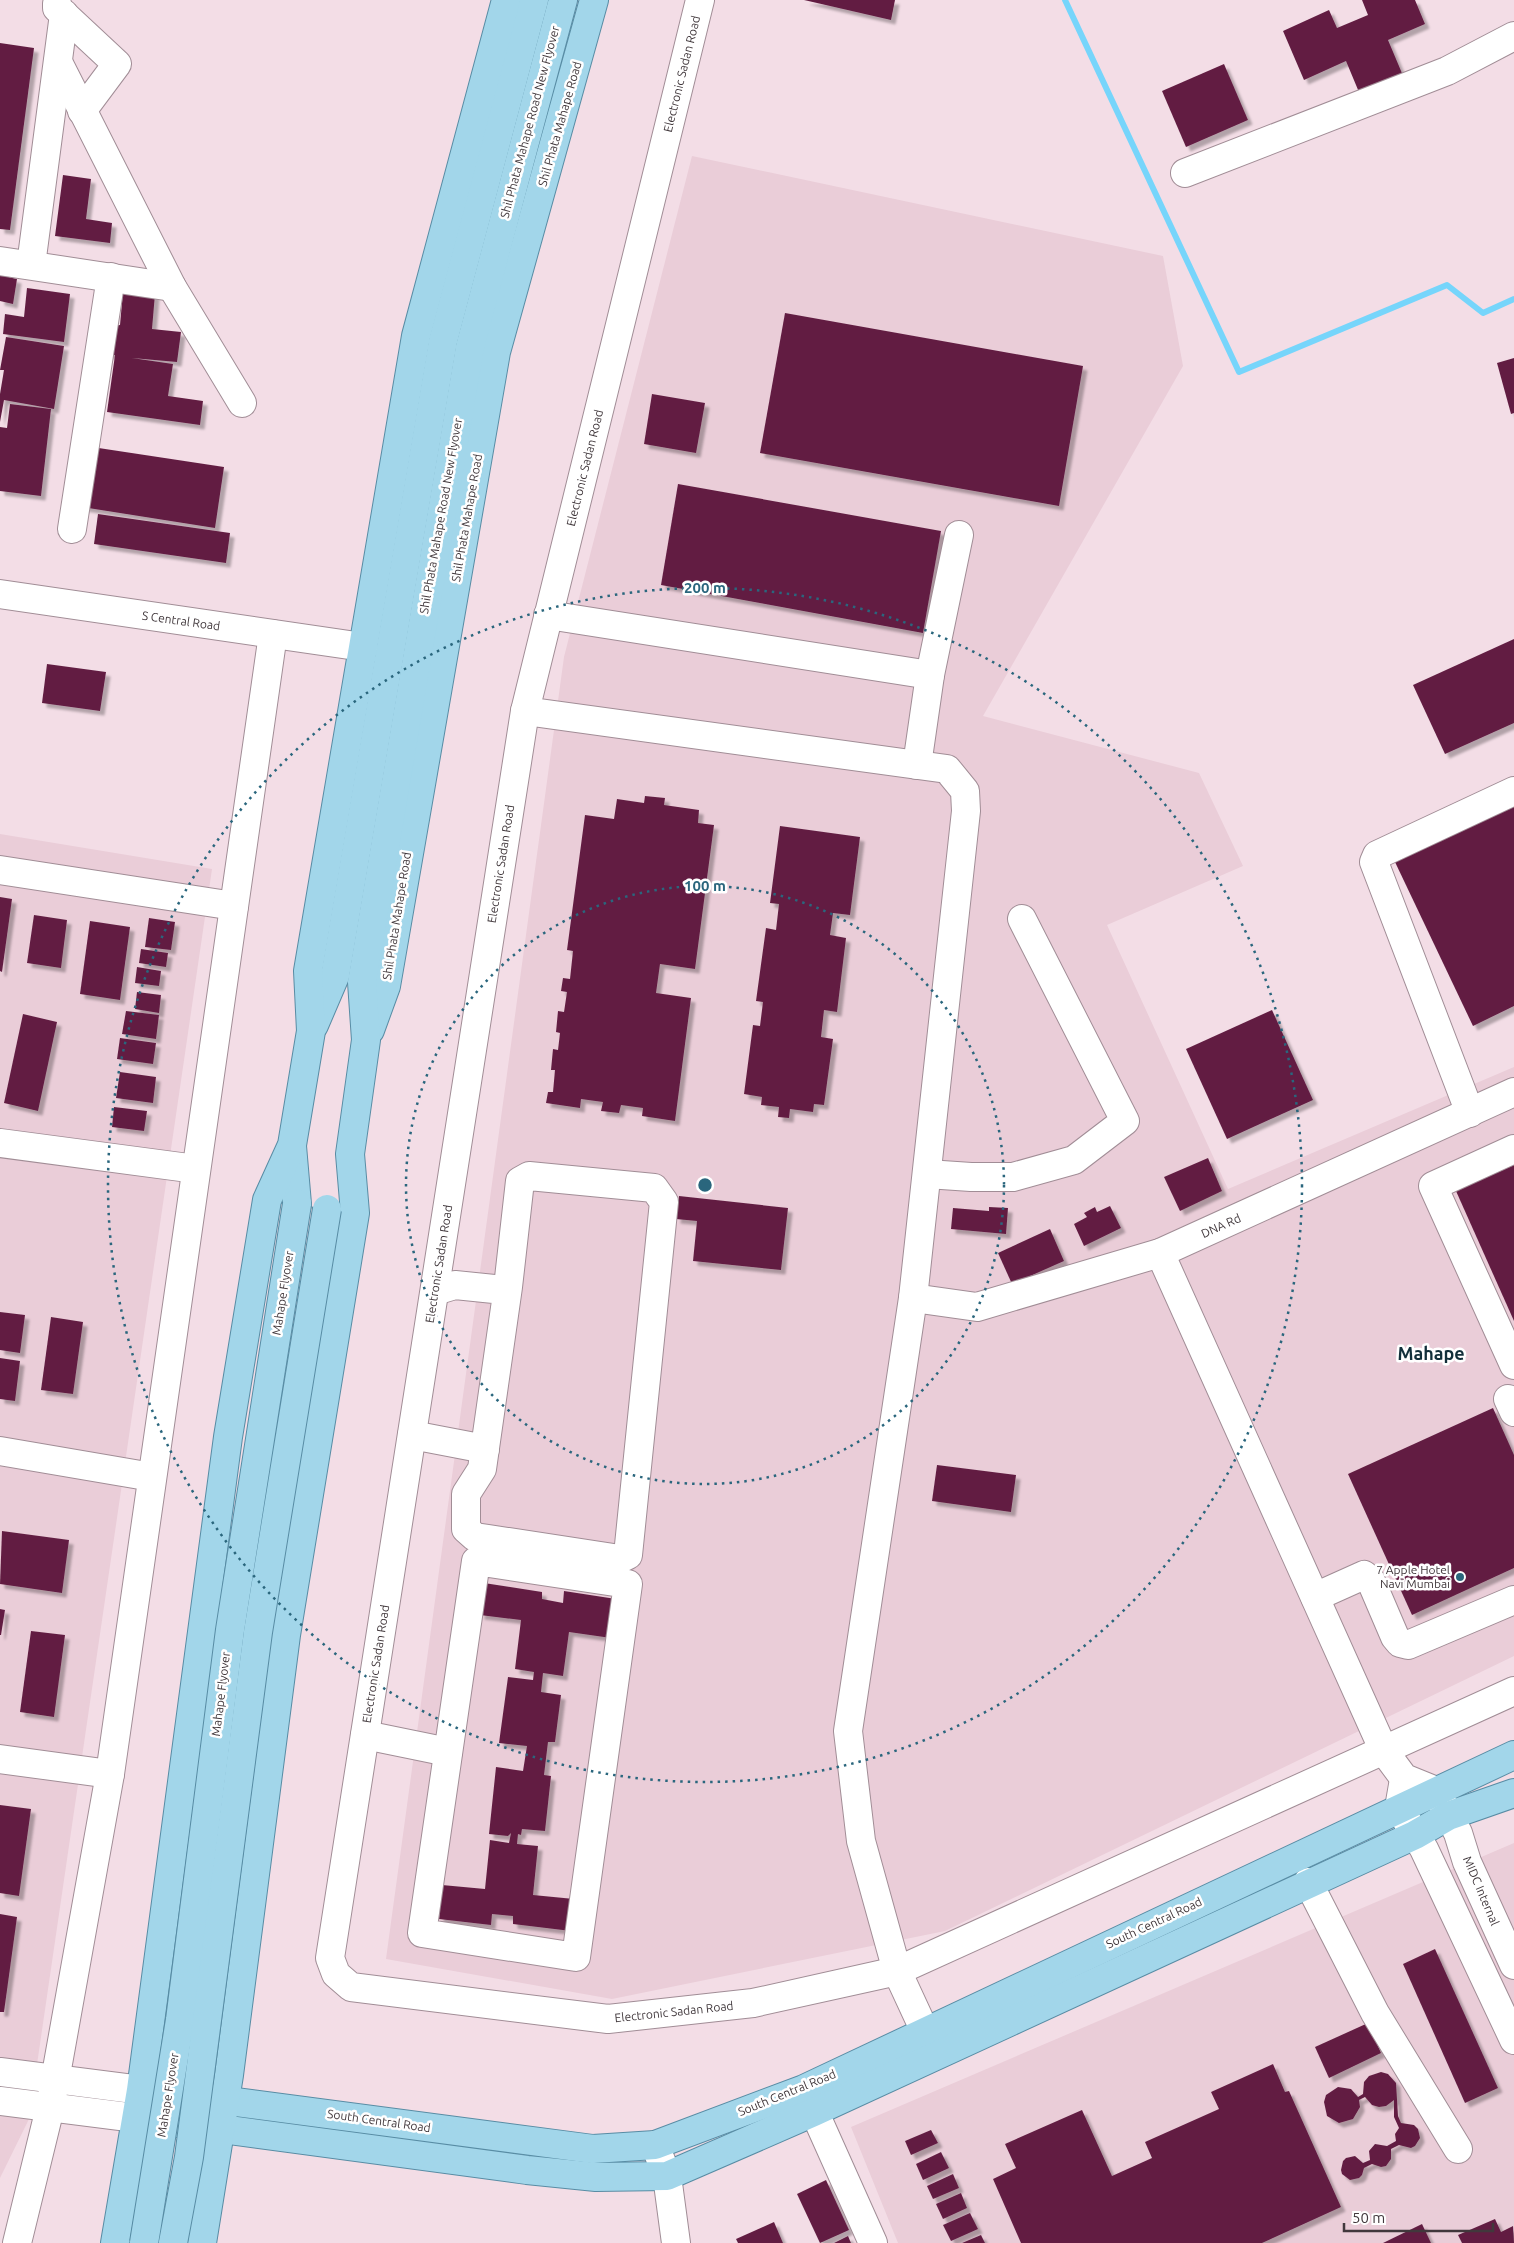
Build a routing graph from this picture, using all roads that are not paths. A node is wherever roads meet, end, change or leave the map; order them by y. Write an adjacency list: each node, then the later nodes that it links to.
1 (506, 0): 21 (main road)
2 (534, 0): 29 (main road)
3 (563, 0): 30 (main road, Shil Phata Mahape Road New Flyover)
4 (594, 0): 30 (main road, Shil Phata Mahape Road)
5 (700, 0): 19 (street, Electronic Sadan Road)
6 (61, 7): 8 (street); 9 (street)
7 (1514, 36): 10 (street)
8 (58, 62): 9 (street); 12 (street)
9 (82, 111): 14 (street)
10 (1186, 173)
11 (0, 261): 12 (street)
12 (31, 265): 13 (street)
13 (110, 277): 14 (street); 16 (street)
14 (172, 287): 15 (street)
15 (242, 403)
16 (72, 529)
17 (958, 535): 22 (street)
18 (0, 594): 20 (street, S Central Road)
19 (548, 615): 22 (street); 23 (street, Electronic Sadan Road)
20 (273, 634): 21 (street, S Central Road); 27 (street)
21 (363, 647): 29 (main road)
22 (930, 676): 24 (street)
23 (526, 710): 24 (street); 41 (street, Electronic Sadan Road)
24 (917, 765): 38 (street)
25 (1514, 791): 32 (street)
26 (0, 870): 27 (street)
27 (234, 906): 37 (street)
28 (1022, 919): 38 (street)
29 (311, 1031): 34 (main road)
30 (366, 1040): 36 (main road)
31 (1514, 1092): 32 (street, DNA Rd)
32 (1470, 1112): 39 (street, DNA Rd)
33 (0, 1143): 37 (street)
34 (292, 1145): 70 (main road); 82 (main road, Mahape Flyover, bridge)
35 (1514, 1149): 43 (street)
36 (350, 1154): 72 (main road); 83 (main road, bridge)
37 (196, 1169): 47 (street)
38 (927, 1174): 42 (street)
39 (1160, 1253): 42 (street, DNA Rd); 48 (street)
40 (508, 1287): 41 (street); 45 (street); 45 (street)
41 (434, 1291): 44 (street, Electronic Sadan Road)
42 (913, 1298): 65 (street)
43 (1514, 1365)
44 (412, 1435): 45 (street); 51 (street, Electronic Sadan Road)
45 (485, 1449)
46 (0, 1451): 47 (street)
47 (152, 1477): 56 (street)
48 (1315, 1596): 49 (street); 52 (street)
49 (1514, 1600)
50 (1514, 1691): 52 (street, Electronic Sadan Road)
51 (365, 1735): 53 (street); 65 (street, Electronic Sadan Road)
52 (1384, 1751): 57 (street); 65 (street, Electronic Sadan Road)
53 (448, 1752): 53 (street)
54 (1514, 1755): 58 (main road, South Central Road)
55 (0, 1759): 56 (street)
56 (110, 1774): 69 (street)
57 (1404, 1778): 58 (street); 60 (street)
58 (1436, 1791): 60 (main road, South Central Road); 61 (street, MIDC Internal)
59 (1514, 1793): 61 (main road, South Central Road)
60 (1399, 1808): 62 (street); 67 (main road, South Central Road)
61 (1448, 1816): 62 (main road, South Central Road); 64 (street, MIDC Internal)
62 (1416, 1835): 63 (main road, South Central Road); 66 (street)
63 (1308, 1882): 67 (main road, South Central Road); 78 (street)
64 (1514, 1965)
65 (897, 1971): 67 (street)
66 (1514, 2040)
67 (930, 2044): 73 (main road, South Central Road)
68 (0, 2072): 69 (street, South Central Road)
69 (55, 2080): 70 (street, South Central Road); 74 (street)
70 (141, 2090): 72 (main road, South Central Road); 75 (main road)
71 (0, 2101): 74 (street, South Central Road)
72 (225, 2101): 76 (main road); 77 (main road, South Central Road)
73 (809, 2101): 77 (main road, South Central Road); 79 (main road, South Central Road); 86 (street)
74 (50, 2108): 75 (street, South Central Road); 80 (street)
75 (136, 2118): 76 (main road, South Central Road); 81 (main road)
76 (221, 2130): 79 (main road, South Central Road); 84 (main road)
77 (655, 2145): 79 (street)
78 (1458, 2149)
79 (667, 2176): 85 (street)
80 (17, 2243)
81 (114, 2243)
82 (144, 2243)
83 (173, 2243)
84 (202, 2243)
85 (676, 2243)
86 (873, 2243)

